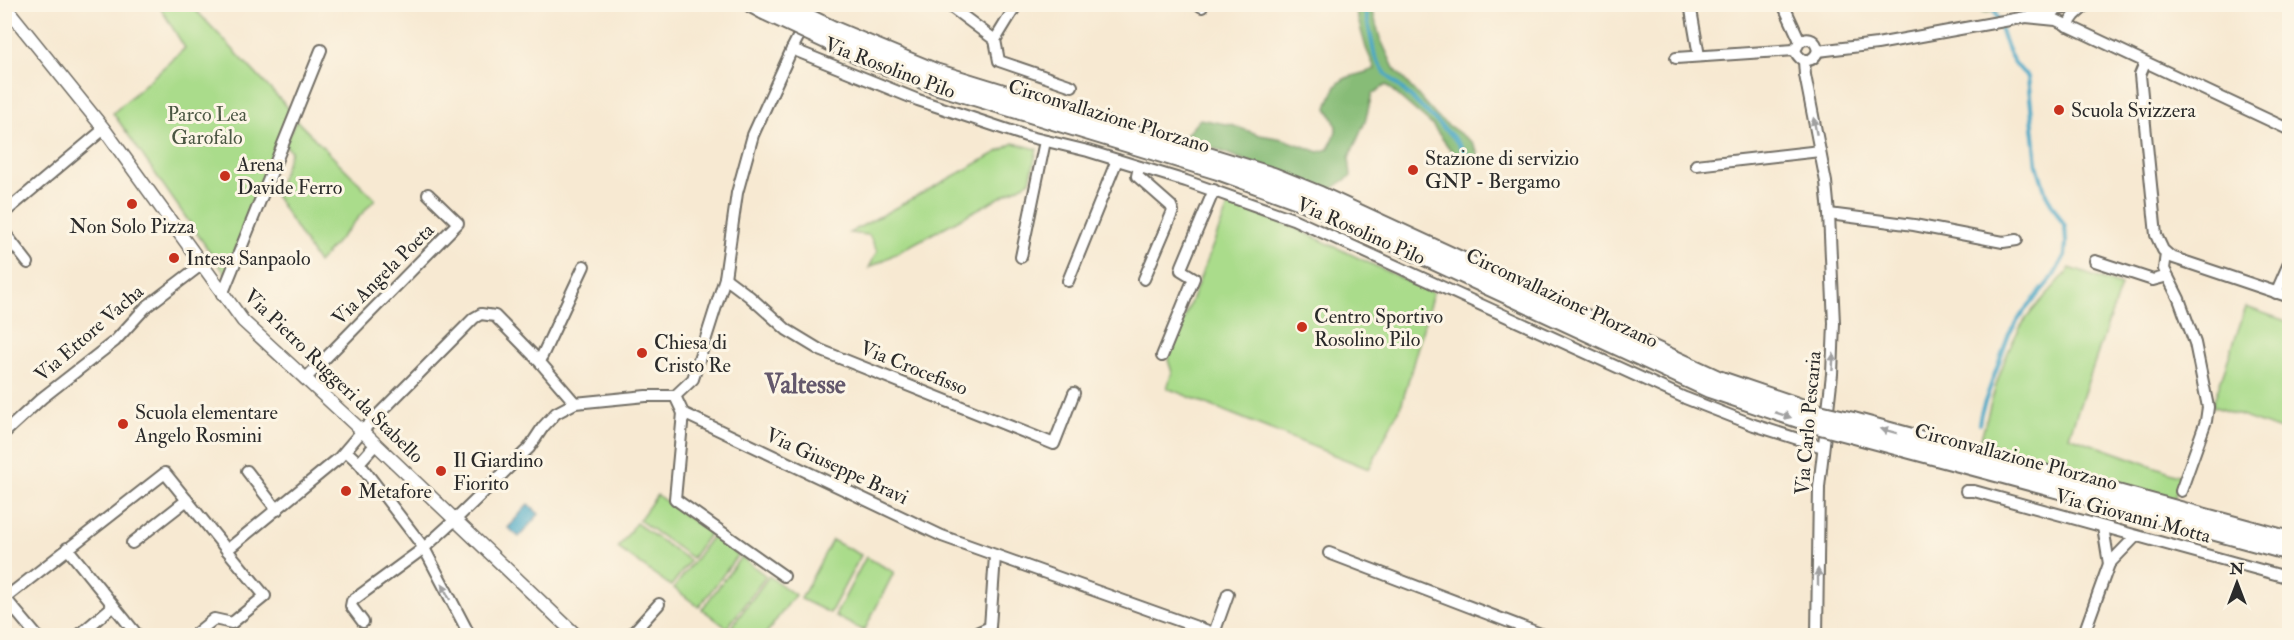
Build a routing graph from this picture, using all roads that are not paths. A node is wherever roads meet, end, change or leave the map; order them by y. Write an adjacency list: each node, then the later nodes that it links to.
1 (815, 4): 14 (street)
2 (946, 4): 12 (street)
3 (1017, 4): 12 (street)
4 (1690, 4): 17 (street)
5 (1783, 4): 13 (street)
6 (2082, 4): 10 (street)
7 (2087, 4): 11 (street)
8 (4, 6): 22 (street, Via Pietro Ruggeri da Stabello)
9 (765, 7): 56 (highway, Circonvallazione Plorzano, bridge)
10 (2026, 17): 11 (street); 16 (street)
11 (2067, 26): 20 (street)
12 (995, 40): 21 (street)
13 (1797, 45): 16 (street); 17 (street); 19 (street)
14 (792, 49): 24 (street, Via Rosolino Pilo); 43 (street)
15 (321, 50): 47 (street)
16 (1818, 51): 19 (street)
17 (1699, 56): 18 (street)
18 (1676, 58)
19 (1804, 61): 25 (street, Via Carlo Pescaria, one-way to 19)
20 (2145, 63): 23 (street); 35 (street)
21 (1072, 86)
22 (104, 129): 31 (street); 40 (street, Via Pietro Ruggeri da Stabello)
23 (2289, 130)
24 (1045, 141): 26 (street, Via Rosolino Pilo); 36 (street)
25 (1820, 151): 27 (street); 32 (street, Via Carlo Pescaria)
26 (1117, 160): 28 (street, Via Rosolino Pilo); 45 (street)
27 (1696, 165)
28 (1139, 167): 29 (street, Via Rosolino Pilo); 44 (street)
29 (1215, 190): 49 (street); 60 (street, Via Rosolino Pilo)
30 (428, 195): 51 (street, Via Angela Poeta)
31 (4, 213)
32 (1829, 214): 34 (street); 60 (street, Via Carlo Pescaria, one-way to 32)
33 (4, 232): 39 (street)
34 (2017, 240)
35 (2166, 254): 42 (street); 46 (street)
36 (1021, 257)
37 (2095, 261): 42 (street)
38 (2289, 261): 46 (street)
39 (28, 263)
40 (201, 265): 47 (street, Via Pietro Ruggeri da Stabello); 58 (street, Via Ettore Vacha)
41 (584, 266): 50 (street)
42 (2168, 276): 65 (street)
43 (725, 278): 52 (street, Via Crocefisso); 53 (street)
44 (1144, 279)
45 (1068, 281)
46 (2276, 293): 48 (street)
47 (222, 295): 51 (street, Via Pietro Ruggeri da Stabello)
48 (2289, 297)
49 (1162, 356)
50 (538, 360): 54 (street); 57 (street)
51 (305, 379): 57 (street, Via Pietro Ruggeri da Stabello)
52 (1074, 393)
53 (675, 396): 54 (street); 55 (street)
54 (575, 404): 68 (street)
55 (684, 413): 78 (street, Via Giuseppe Bravi); 80 (street)
56 (1852, 428): 71 (highway, Circonvallazione Plorzano, one-way to 56); 76 (highway, Circonvallazione Plorzano)
57 (362, 431): 59 (street, Via Pietro Ruggeri da Stabello); 61 (street)
58 (4, 433)
59 (376, 444): 62 (street); 68 (street, Via Pietro Ruggeri da Stabello)
60 (1823, 447): 97 (street, Via Carlo Pescaria, one-way to 60)
61 (347, 452): 62 (street); 67 (street)
62 (359, 463): 74 (street)
63 (247, 471): 67 (street)
64 (1966, 491): 69 (street, Via Giovanni Motta)
65 (2181, 491)
66 (187, 500): 72 (street); 73 (street); 75 (street)
67 (277, 510): 75 (street)
68 (456, 519): 74 (street); 93 (street, Via Pietro Ruggeri da Stabello)
69 (2103, 527): 70 (street, Via Giovanni Motta); 79 (street)
70 (2136, 536): 79 (street); 81 (street, Via Giovanni Motta)
71 (2289, 540)
72 (132, 543)
73 (67, 548): 83 (street); 85 (street)
74 (424, 548): 86 (street); 92 (street, one-way to 74)
75 (227, 550): 91 (street)
76 (2289, 552)
77 (1329, 553): 96 (street)
78 (995, 556): 88 (street, Via Giuseppe Bravi); 95 (street)
79 (2109, 564): 98 (street)
80 (784, 576)
81 (2289, 578)
82 (1228, 594): 88 (street)
83 (5, 599): 89 (street)
84 (659, 604): 94 (street)
85 (113, 606): 87 (street); 90 (street)
86 (363, 622)
87 (82, 634)
88 (1216, 635)
89 (37, 636)
90 (138, 636)
91 (193, 636)
92 (470, 636)
93 (577, 636)
94 (630, 636)
95 (970, 636)
96 (1546, 636)
97 (1817, 636)
98 (2083, 636)

